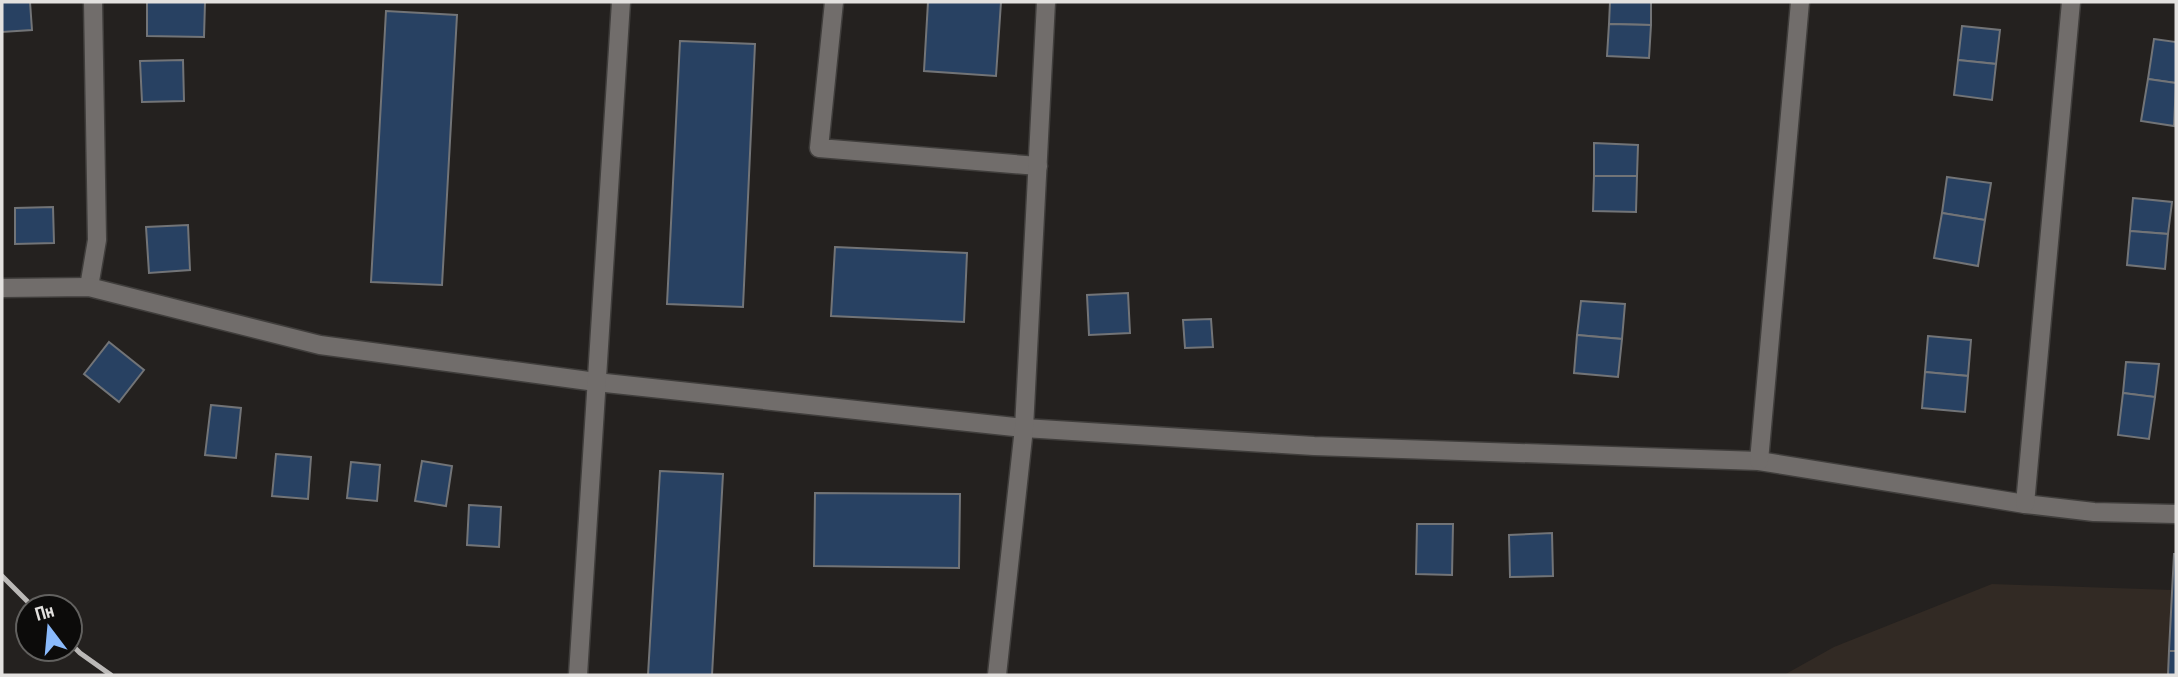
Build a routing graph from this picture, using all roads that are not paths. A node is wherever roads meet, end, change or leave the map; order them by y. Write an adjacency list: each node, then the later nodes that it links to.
1 (93, 2): 8 (street)
2 (621, 2): 10 (street)
3 (834, 2): 7 (street)
4 (1046, 2): 7 (street)
5 (1800, 2): 12 (street)
6 (2070, 2): 13 (street)
7 (1038, 166): 11 (street)
8 (89, 287): 9 (street); 10 (street)
9 (2, 288)
10 (597, 382): 11 (street); 15 (street)
11 (1024, 428): 12 (street); 16 (street)
12 (1759, 461): 13 (street)
13 (2025, 504): 14 (street)
14 (2176, 514)
15 (578, 675)
16 (997, 675)

